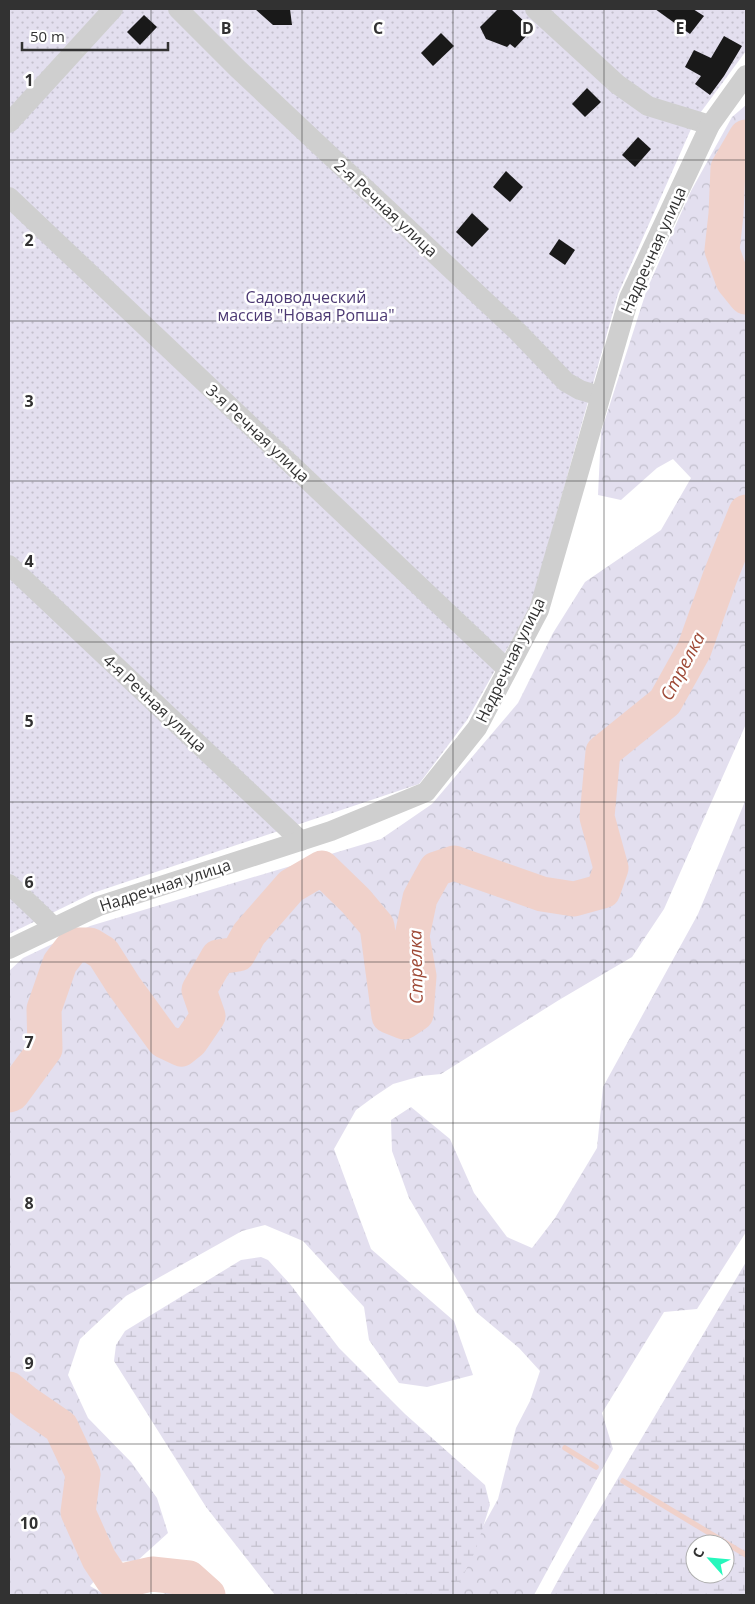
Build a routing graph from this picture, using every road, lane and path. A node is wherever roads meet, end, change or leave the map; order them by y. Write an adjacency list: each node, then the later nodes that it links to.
1 (113, 9): 5 (street)
2 (178, 9): 8 (street, 2-я Речная улица)
3 (535, 9): 6 (street)
4 (746, 75): 6 (street, Надречная улица)
5 (9, 123)
6 (710, 125): 8 (street, Надречная улица)
7 (9, 197): 10 (street, 3-я Речная улица)
8 (600, 396): 10 (street, Надречная улица)
9 (9, 565): 11 (street, 4-я Речная улица)
10 (507, 670): 11 (street, Надречная улица)
11 (301, 841): 13 (street, Надречная улица)
12 (9, 884): 13 (street)
13 (54, 927): 14 (street, Надречная улица)
14 (9, 949)

